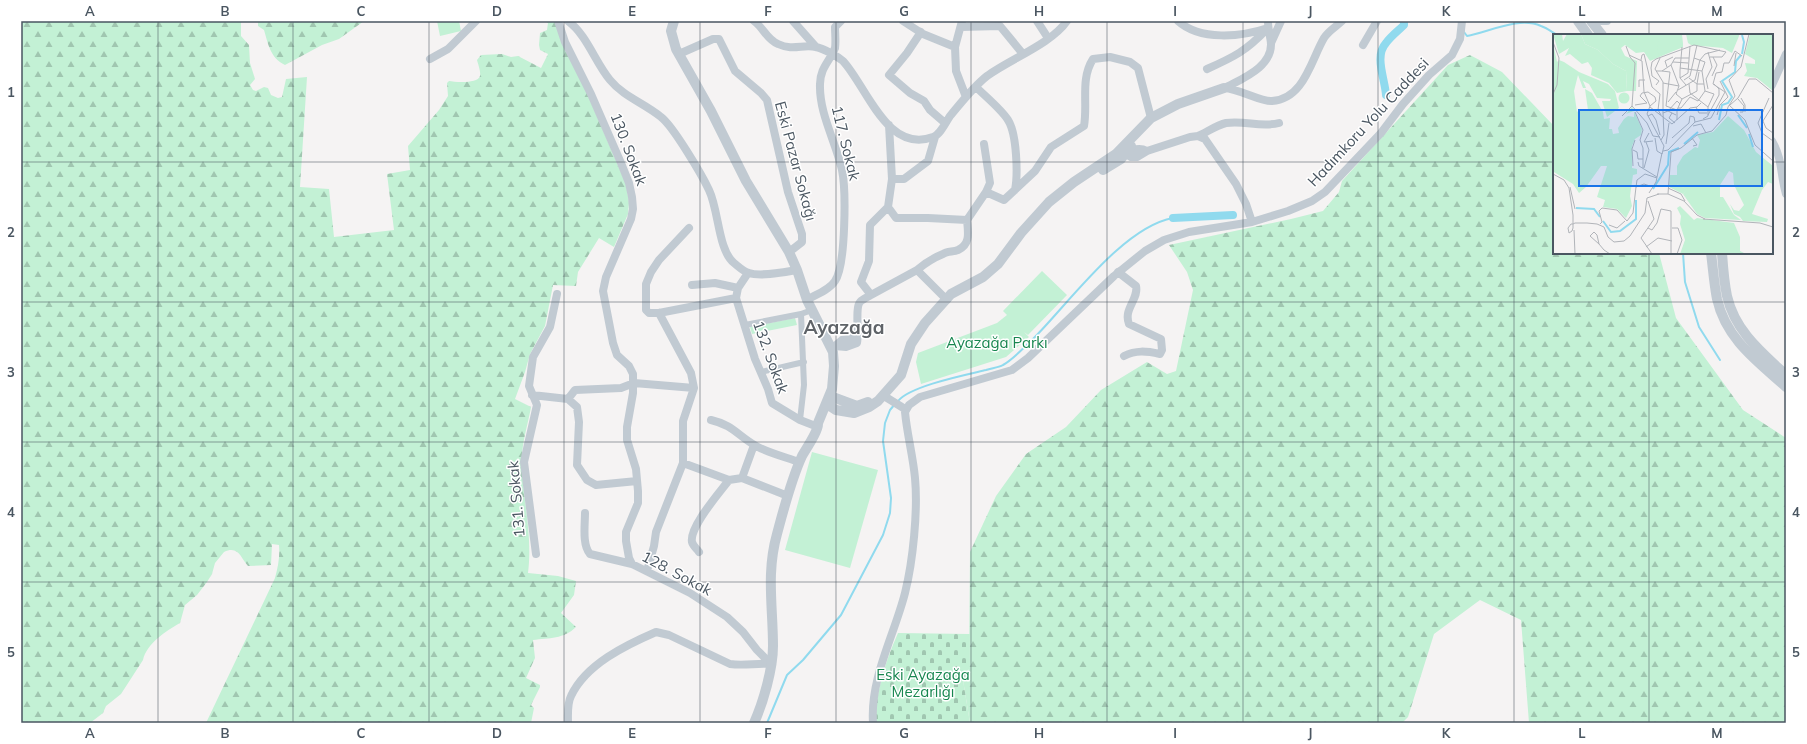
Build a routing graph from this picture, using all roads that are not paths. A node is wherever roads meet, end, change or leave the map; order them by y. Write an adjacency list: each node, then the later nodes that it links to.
1 (476, 21): 34 (street)
2 (558, 21): 81 (street, 130. Sokak)
3 (568, 21): 63 (street)
4 (674, 21): 30 (street)
5 (754, 21): 28 (street)
6 (793, 21): 28 (street)
7 (903, 21): 22 (street)
8 (1037, 21): 25 (street)
9 (1067, 21): 25 (street)
10 (1178, 21): 21 (street)
11 (1281, 21): 26 (street)
12 (1342, 21): 38 (street)
13 (1377, 21): 27 (street)
14 (1462, 21): 55 (street, Hadımkoru Yolu Caddesi)
15 (1578, 21): 23 (street)
16 (1591, 21): 24 (street)
17 (1601, 21): 18 (street)
18 (1607, 21)
19 (836, 23): 31 (street)
20 (962, 24): 29 (street); 32 (street)
21 (1268, 25): 26 (street); 35 (street)
22 (921, 32): 29 (street); 41 (street)
23 (1587, 34)
24 (1601, 34)
25 (1048, 38): 32 (street)
26 (1271, 43): 38 (street)
27 (1363, 45)
28 (816, 47): 31 (street)
29 (955, 47): 39 (street)
30 (679, 54): 57 (street); 57 (street, Eski Pazar Sokağı)
31 (832, 54): 43 (street); 69 (street, 117. Sokak)
32 (1023, 54): 37 (street)
33 (1786, 54): 36 (street)
34 (430, 59)
35 (1207, 69)
36 (1773, 83)
37 (976, 87): 39 (street); 50 (street)
38 (1224, 88): 40 (street)
39 (966, 97): 41 (street)
40 (1151, 118): 48 (street); 50 (street)
41 (945, 123): 45 (street)
42 (1279, 123): 44 (street)
43 (889, 125): 45 (street); 49 (street)
44 (1198, 136): 48 (street); 55 (street)
45 (935, 137): 49 (street)
46 (1773, 143): 52 (street)
47 (984, 144): 51 (street)
48 (1123, 151): 70 (street)
49 (892, 179): 53 (street)
50 (1014, 191): 51 (street)
51 (986, 192): 54 (street)
52 (1786, 194)
53 (888, 207): 54 (street); 67 (street)
54 (967, 220): 61 (street)
55 (1252, 222): 62 (street, Hadımkoru Yolu Caddesi)
56 (689, 228): 72 (street)
57 (791, 251): 60 (street)
58 (1711, 254): 82 (street)
59 (1722, 254): 80 (street)
60 (800, 268): 63 (street); 69 (street)
61 (917, 270): 67 (street); 70 (street)
62 (1118, 272): 76 (street); 88 (street, Hadımkoru Yolu Caddesi)
63 (748, 273): 65 (street)
64 (692, 285): 65 (street)
65 (738, 288): 68 (street)
66 (557, 294): 84 (street, 131. Sokak)
67 (871, 295): 75 (street)
68 (736, 298): 72 (street); 74 (street, 132. Sokak)
69 (808, 299): 71 (street); 75 (street)
70 (947, 300): 77 (street)
71 (812, 310): 73 (street); 75 (street)
72 (659, 313): 83 (street)
73 (801, 314): 74 (street); 78 (street)
74 (745, 324): 79 (street, 132. Sokak)
75 (833, 347): 87 (street)
76 (1124, 356)
77 (907, 357): 85 (street); 87 (street)
78 (804, 362): 79 (street); 90 (street)
79 (761, 372): 90 (street, 132. Sokak)
80 (1786, 375)
81 (634, 383): 83 (street); 86 (street); 97 (street, 130. Sokak)
82 (1786, 387)
83 (694, 388): 94 (street)
84 (532, 395): 86 (street); 101 (street, 131. Sokak)
85 (884, 396): 87 (street); 88 (street)
86 (568, 399): 97 (street)
87 (831, 401): 91 (street)
88 (905, 409): 107 (street)
89 (711, 420): 92 (street)
90 (800, 420): 91 (street, 132. Sokak)
91 (818, 427): 93 (street)
92 (754, 445): 93 (street); 95 (street)
93 (799, 462): 98 (street)
94 (683, 463): 96 (street); 103 (street)
95 (742, 478): 96 (street); 98 (street)
96 (729, 480): 100 (street)
97 (637, 481): 102 (street, 130. Sokak)
98 (788, 496): 104 (street)
99 (585, 513): 102 (street, 128. Sokak)
100 (699, 552)
101 (536, 554)
102 (632, 564): 103 (street, 128. Sokak)
103 (647, 571): 104 (street, 128. Sokak)
104 (771, 664): 105 (street); 106 (street)
105 (568, 723)
106 (754, 723)
107 (873, 723)

